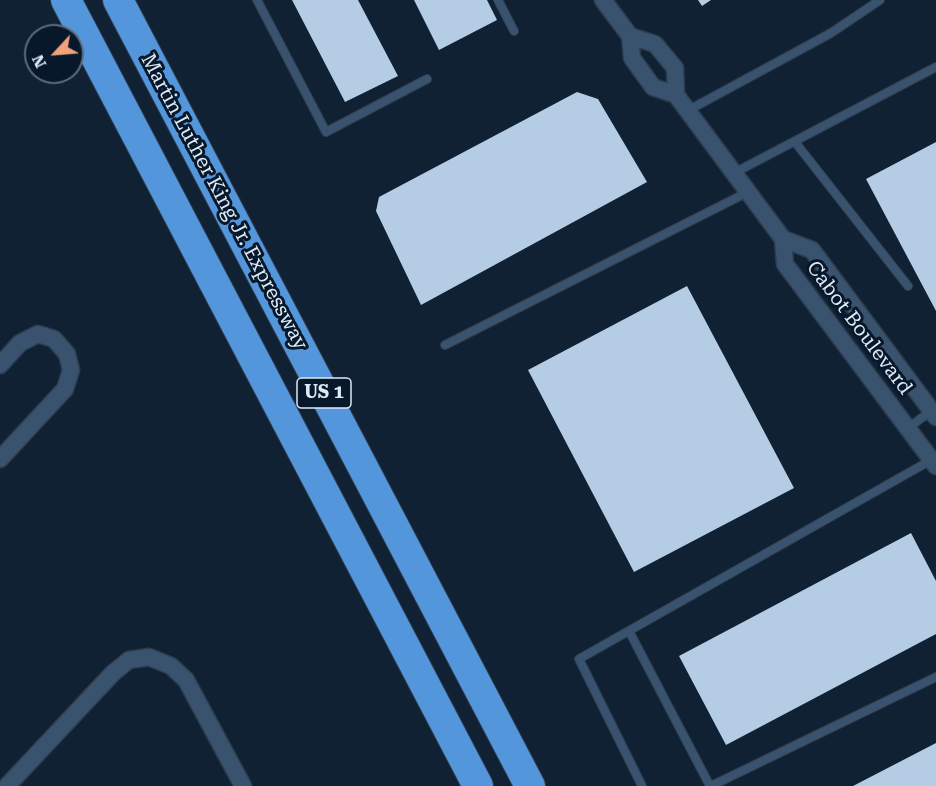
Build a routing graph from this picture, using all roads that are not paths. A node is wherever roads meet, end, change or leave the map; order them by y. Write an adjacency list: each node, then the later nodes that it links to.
1 (66, 0): 28 (highway, US 1)
2 (118, 0): 29 (highway, Martin Luther King Jr. Expressway / US 1)
3 (257, 0): 10 (lane)
4 (498, 0): 7 (lane)
5 (603, 0): 8 (street, Cabot Boulevard)
6 (880, 0): 12 (lane)
7 (514, 31)
8 (630, 36): 11 (street, Cabot Boulevard); 11 (street, Cabot Boulevard)
9 (936, 67): 13 (lane)
10 (426, 79)
11 (676, 95): 12 (street, Cabot Boulevard)
12 (687, 111): 14 (street, Cabot Boulevard)
13 (795, 142): 14 (lane); 17 (lane)
14 (734, 173): 15 (street, Cabot Boulevard)
15 (748, 192): 16 (street, Cabot Boulevard); 18 (lane)
16 (783, 239): 20 (street, Cabot Boulevard); 21 (street, Cabot Boulevard)
17 (908, 286)
18 (445, 345)
19 (0, 365): 22 (street)
20 (934, 414): 21 (lane)
21 (908, 428): 23 (street, Cabot Boulevard)
22 (0, 459)
23 (935, 461): 24 (lane)
24 (629, 631): 30 (lane); 31 (lane)
25 (936, 677): 31 (lane)
26 (7, 786): 27 (street)
27 (243, 786)
28 (478, 786)
29 (530, 786)
30 (642, 786)
31 (710, 786)

